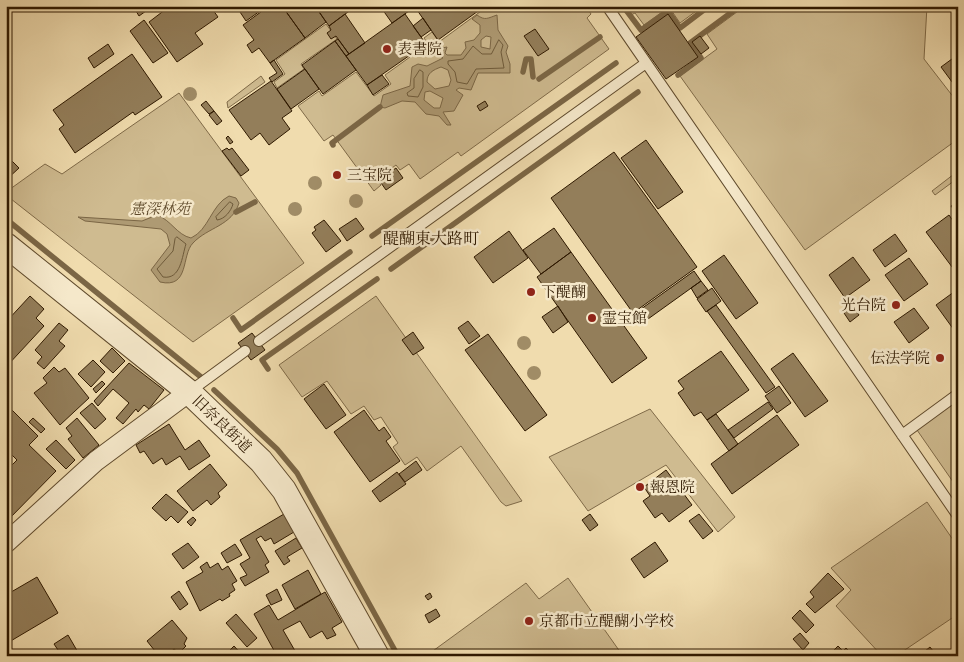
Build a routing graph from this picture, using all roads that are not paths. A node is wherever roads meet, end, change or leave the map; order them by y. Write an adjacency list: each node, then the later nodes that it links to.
1 (607, 6): 2 (lane)
2 (646, 63): 4 (lane); 8 (lane)
3 (6, 245): 6 (street, 旧奈良街道)
4 (259, 341)
5 (245, 351): 6 (lane)
6 (189, 392): 10 (street); 11 (street, 旧奈良街道)
7 (958, 394): 8 (lane)
8 (902, 435): 9 (lane)
9 (958, 516)
10 (6, 543)
11 (376, 656)

